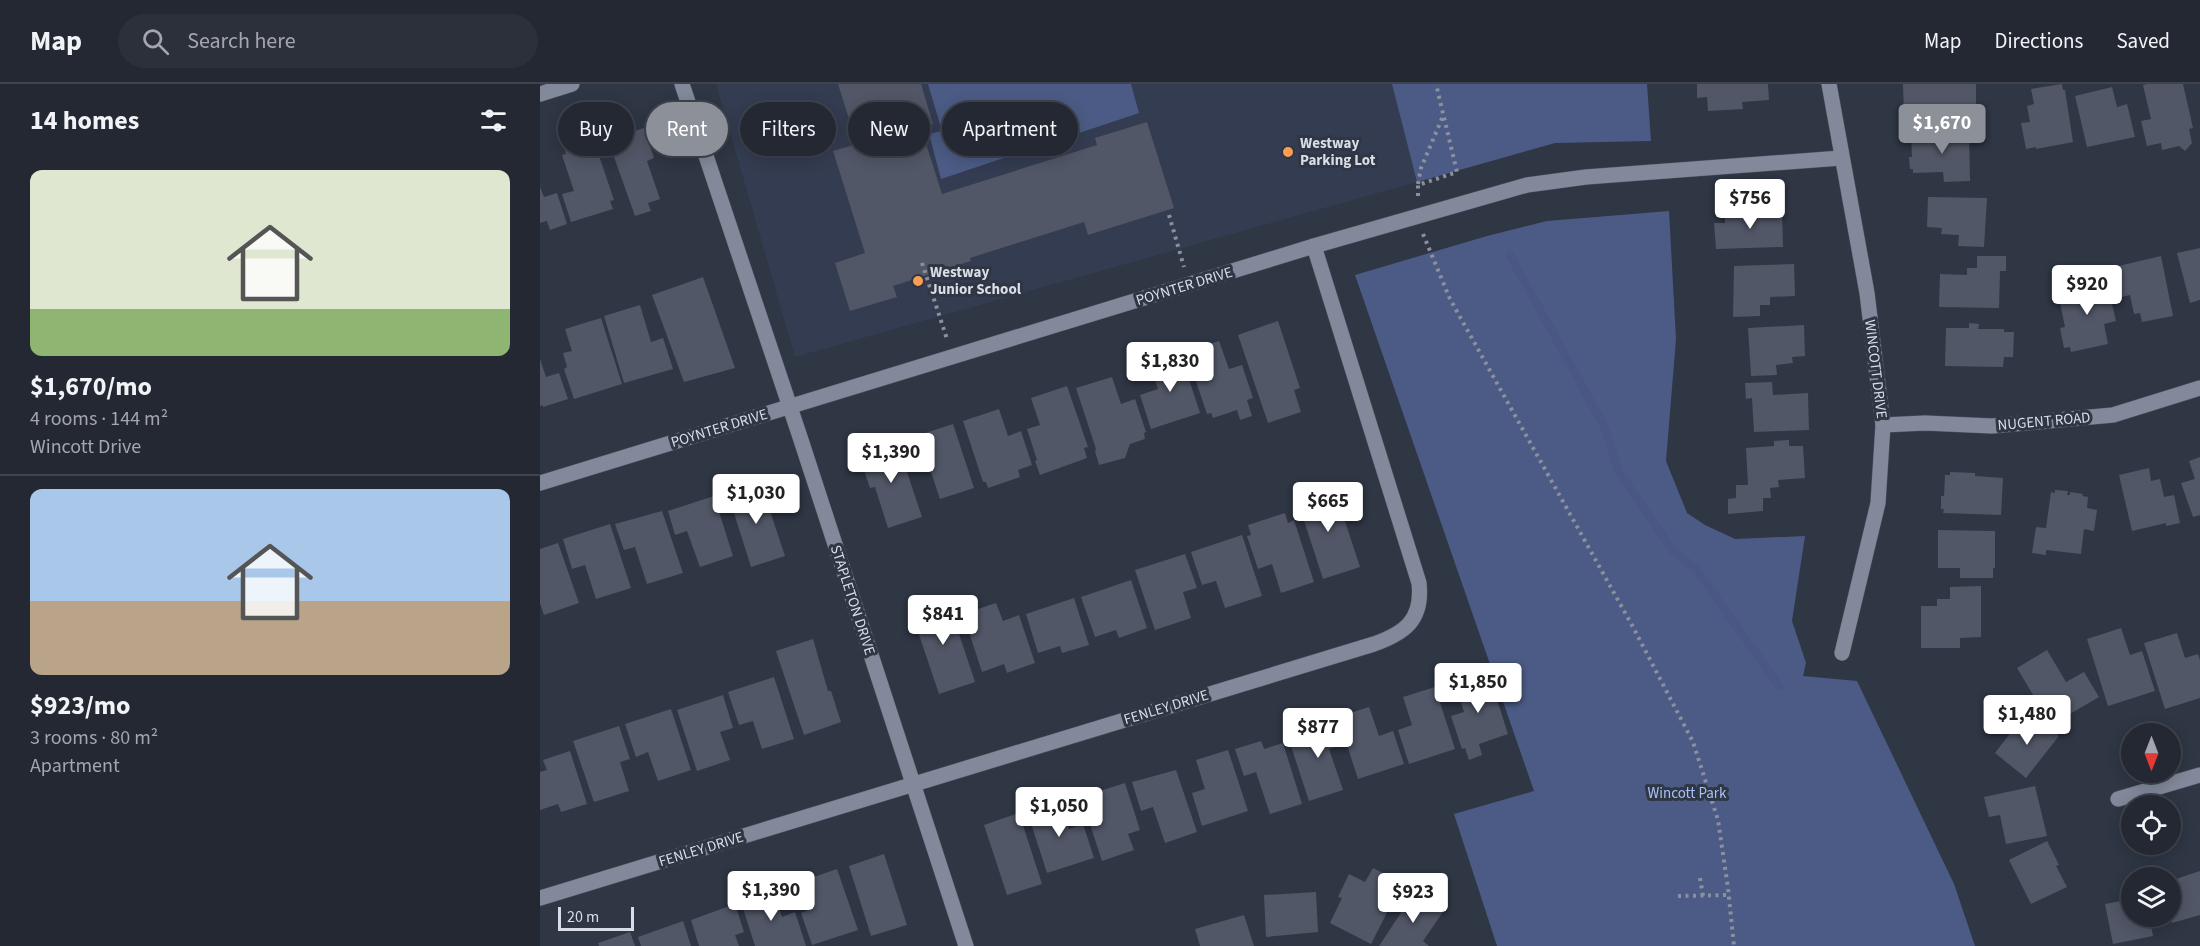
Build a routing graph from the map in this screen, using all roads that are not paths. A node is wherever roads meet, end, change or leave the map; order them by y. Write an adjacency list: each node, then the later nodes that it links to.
1 (572, 84): 4 (street)
2 (682, 84): 8 (street, STAPLETON DRIVE)
3 (1829, 84): 5 (street, WINCOTT DRIVE)
4 (540, 94)
5 (1841, 159): 6 (street, POYNTER DRIVE); 9 (street, WINCOTT DRIVE)
6 (1314, 246): 8 (street, POYNTER DRIVE); 13 (street, FENLEY DRIVE)
7 (2200, 388): 9 (street, NUGENT ROAD)
8 (790, 406): 10 (street, POYNTER DRIVE); 13 (street, STAPLETON DRIVE)
9 (1883, 425): 11 (street, WINCOTT DRIVE)
10 (540, 483)
11 (1842, 653)
12 (2200, 775): 14 (street)
13 (913, 784): 15 (street, FENLEY DRIVE); 16 (street, STAPLETON DRIVE)
14 (2118, 799)
15 (540, 898)
16 (966, 946)

